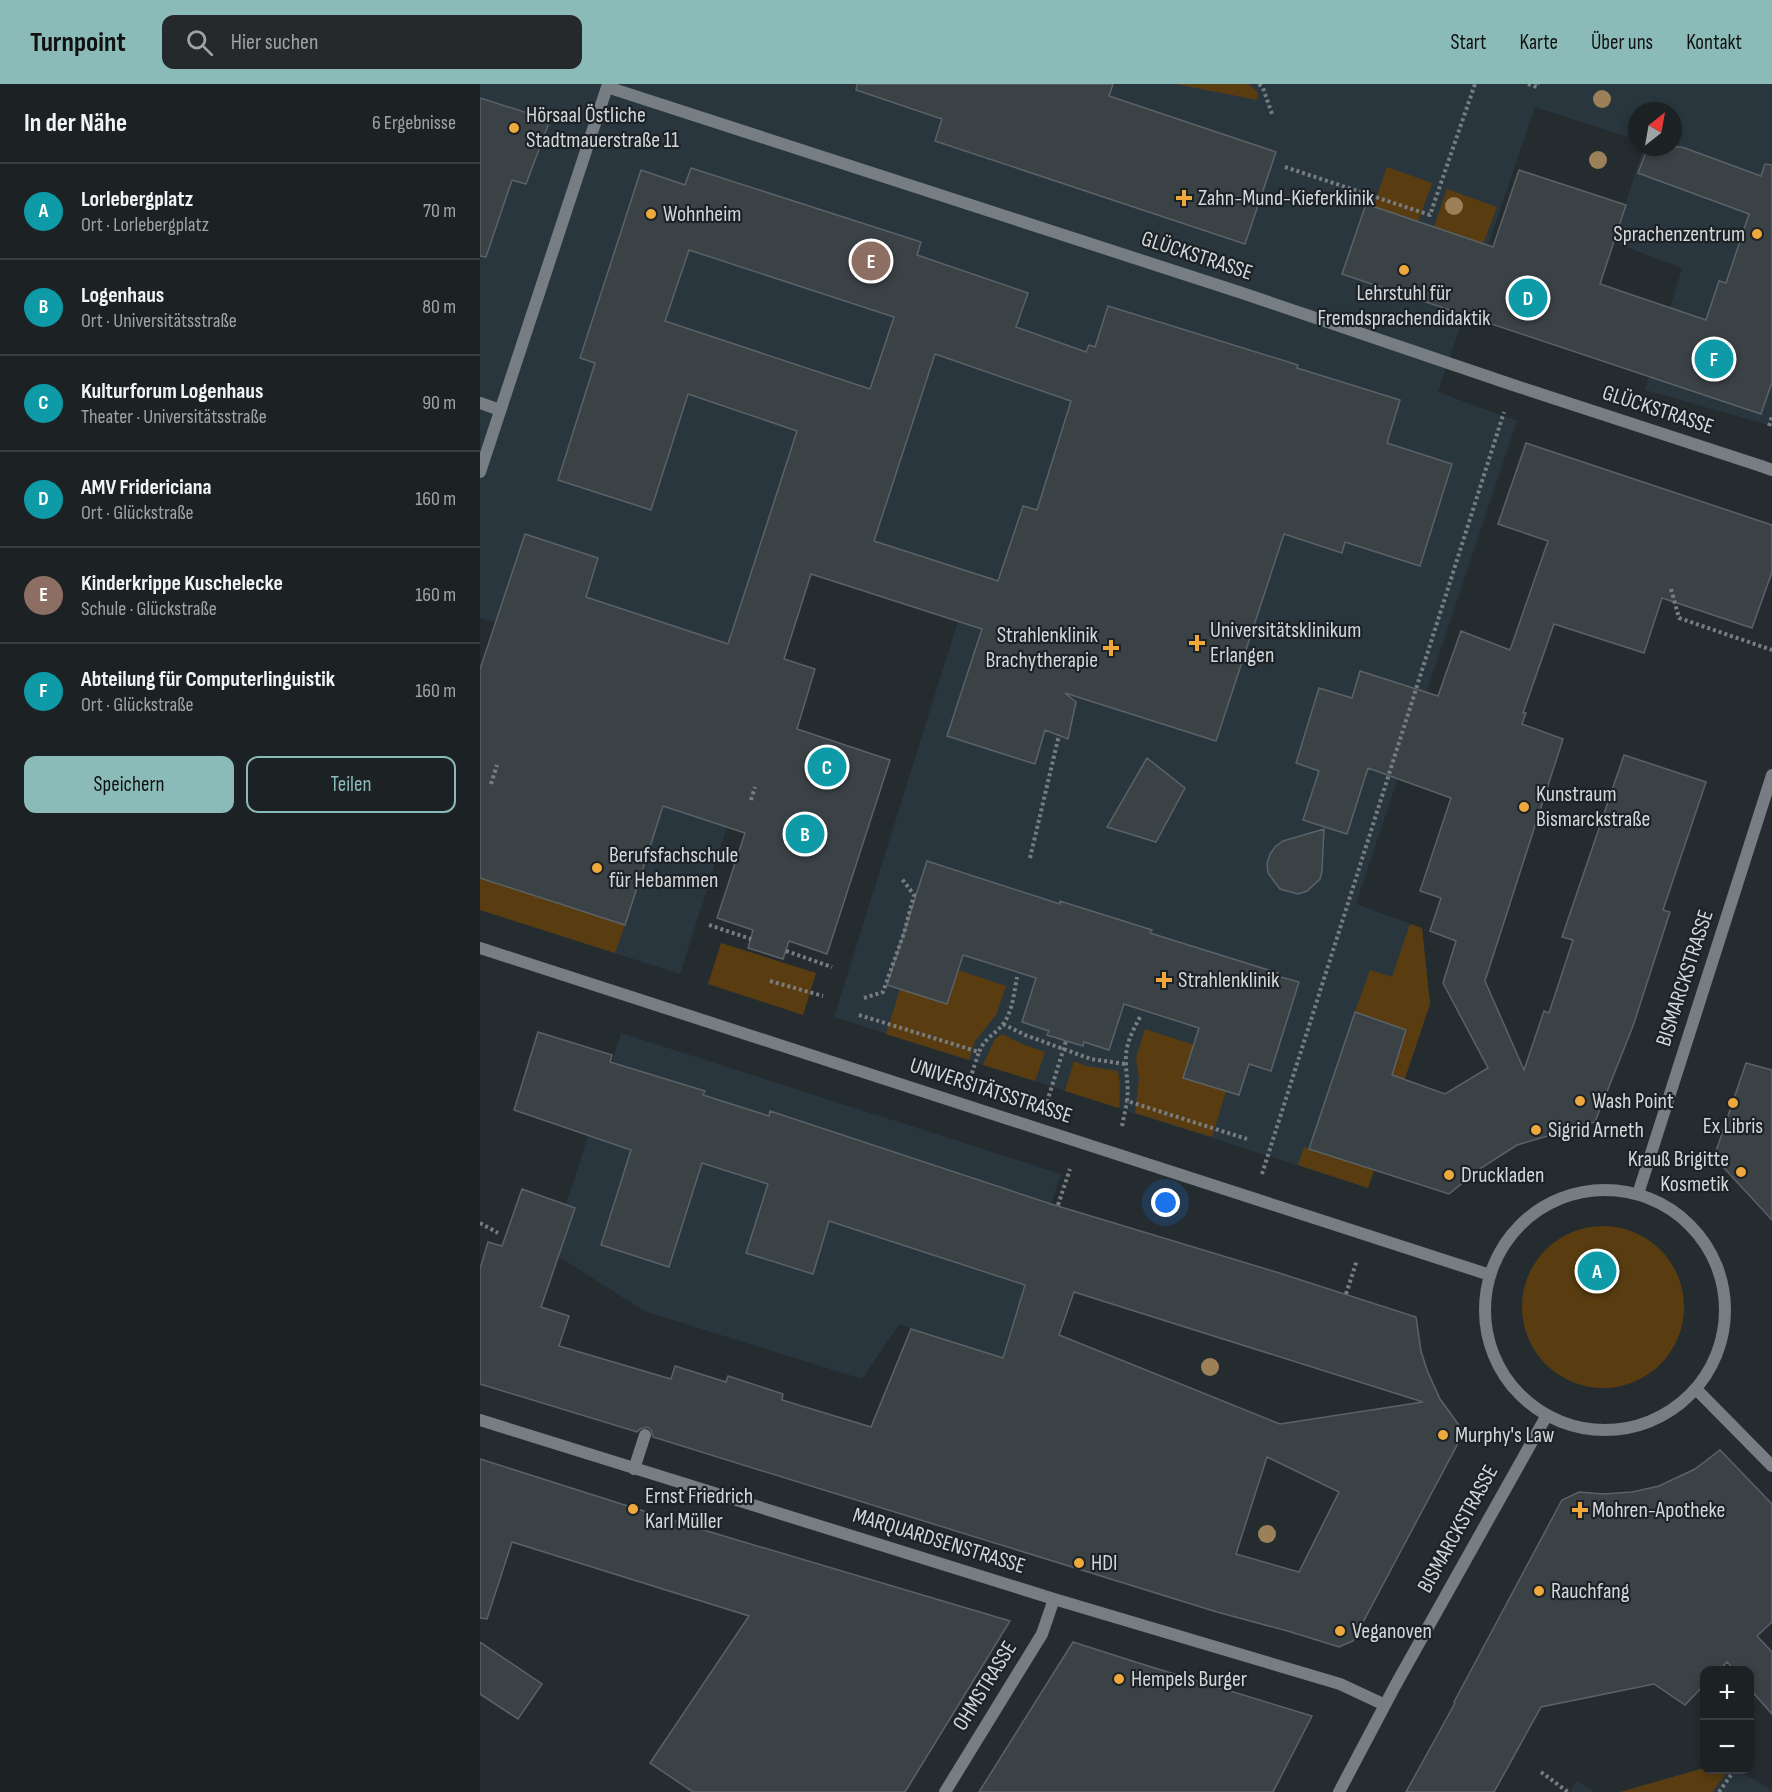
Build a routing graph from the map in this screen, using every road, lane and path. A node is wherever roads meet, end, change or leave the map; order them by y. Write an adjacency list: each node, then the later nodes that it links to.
1 (1258, 84): 6 (path)
2 (1475, 84): 7 (path)
3 (1528, 84): 4 (path)
4 (1538, 84)
5 (607, 86): 8 (street, GLÜCKSTRASSE); 10 (street)
6 (1272, 114)
7 (1285, 167)
8 (1513, 385): 13 (street, GLÜCKSTRASSE); 44 (path)
9 (480, 403): 10 (street)
10 (500, 410): 14 (street)
11 (1772, 417): 12 (path)
12 (1769, 426)
13 (1766, 468)
14 (480, 472)
15 (1671, 589): 16 (path)
16 (1772, 650)
17 (1059, 735): 23 (path)
18 (497, 765): 20 (path)
19 (1772, 776): 43 (street, BISMARCKSTRASSE)
20 (491, 784)
21 (755, 787): 22 (path)
22 (751, 800)
23 (1030, 858)
24 (902, 879): 33 (path)
25 (709, 925): 26 (path)
26 (751, 939)
27 (480, 948): 40 (street, UNIVERSITÄTSSTRASSE)
28 (786, 951): 29 (path)
29 (832, 967)
30 (1017, 977): 36 (path)
31 (770, 981): 32 (path)
32 (822, 996)
33 (864, 998)
34 (858, 1015): 36 (path)
35 (1140, 1017): 39 (path)
36 (1003, 1024): 38 (path)
37 (1066, 1041): 38 (path)
38 (1063, 1048): 39 (path); 40 (path)
39 (1125, 1064): 41 (path)
40 (1039, 1129): 44 (street, UNIVERSITÄTSSTRASSE)
41 (1247, 1139)
42 (1062, 1193): 45 (path)
43 (1638, 1194): 48 (street); 51 (street)
44 (1254, 1199): 48 (street, UNIVERSITÄTSSTRASSE)
45 (1058, 1205)
46 (480, 1223): 47 (path)
47 (498, 1233)
48 (1490, 1275): 52 (street)
49 (1348, 1287): 50 (path)
50 (1346, 1294)
51 (1696, 1389): 52 (street); 55 (street)
52 (1548, 1415): 58 (street, BISMARCKSTRASSE)
53 (480, 1420): 56 (street, MARQUARDSENSTRASSE)
54 (645, 1435): 56 (street)
55 (1772, 1466)
56 (634, 1469): 57 (street, MARQUARDSENSTRASSE)
57 (1054, 1599): 58 (street, MARQUARDSENSTRASSE); 61 (street, OHMSTRASSE)
58 (1385, 1705): 62 (street, BISMARCKSTRASSE)
59 (1542, 1772): 63 (path)
60 (1731, 1775): 64 (path)
61 (945, 1792)
62 (1339, 1792)
63 (1568, 1792)
64 (1719, 1792)

